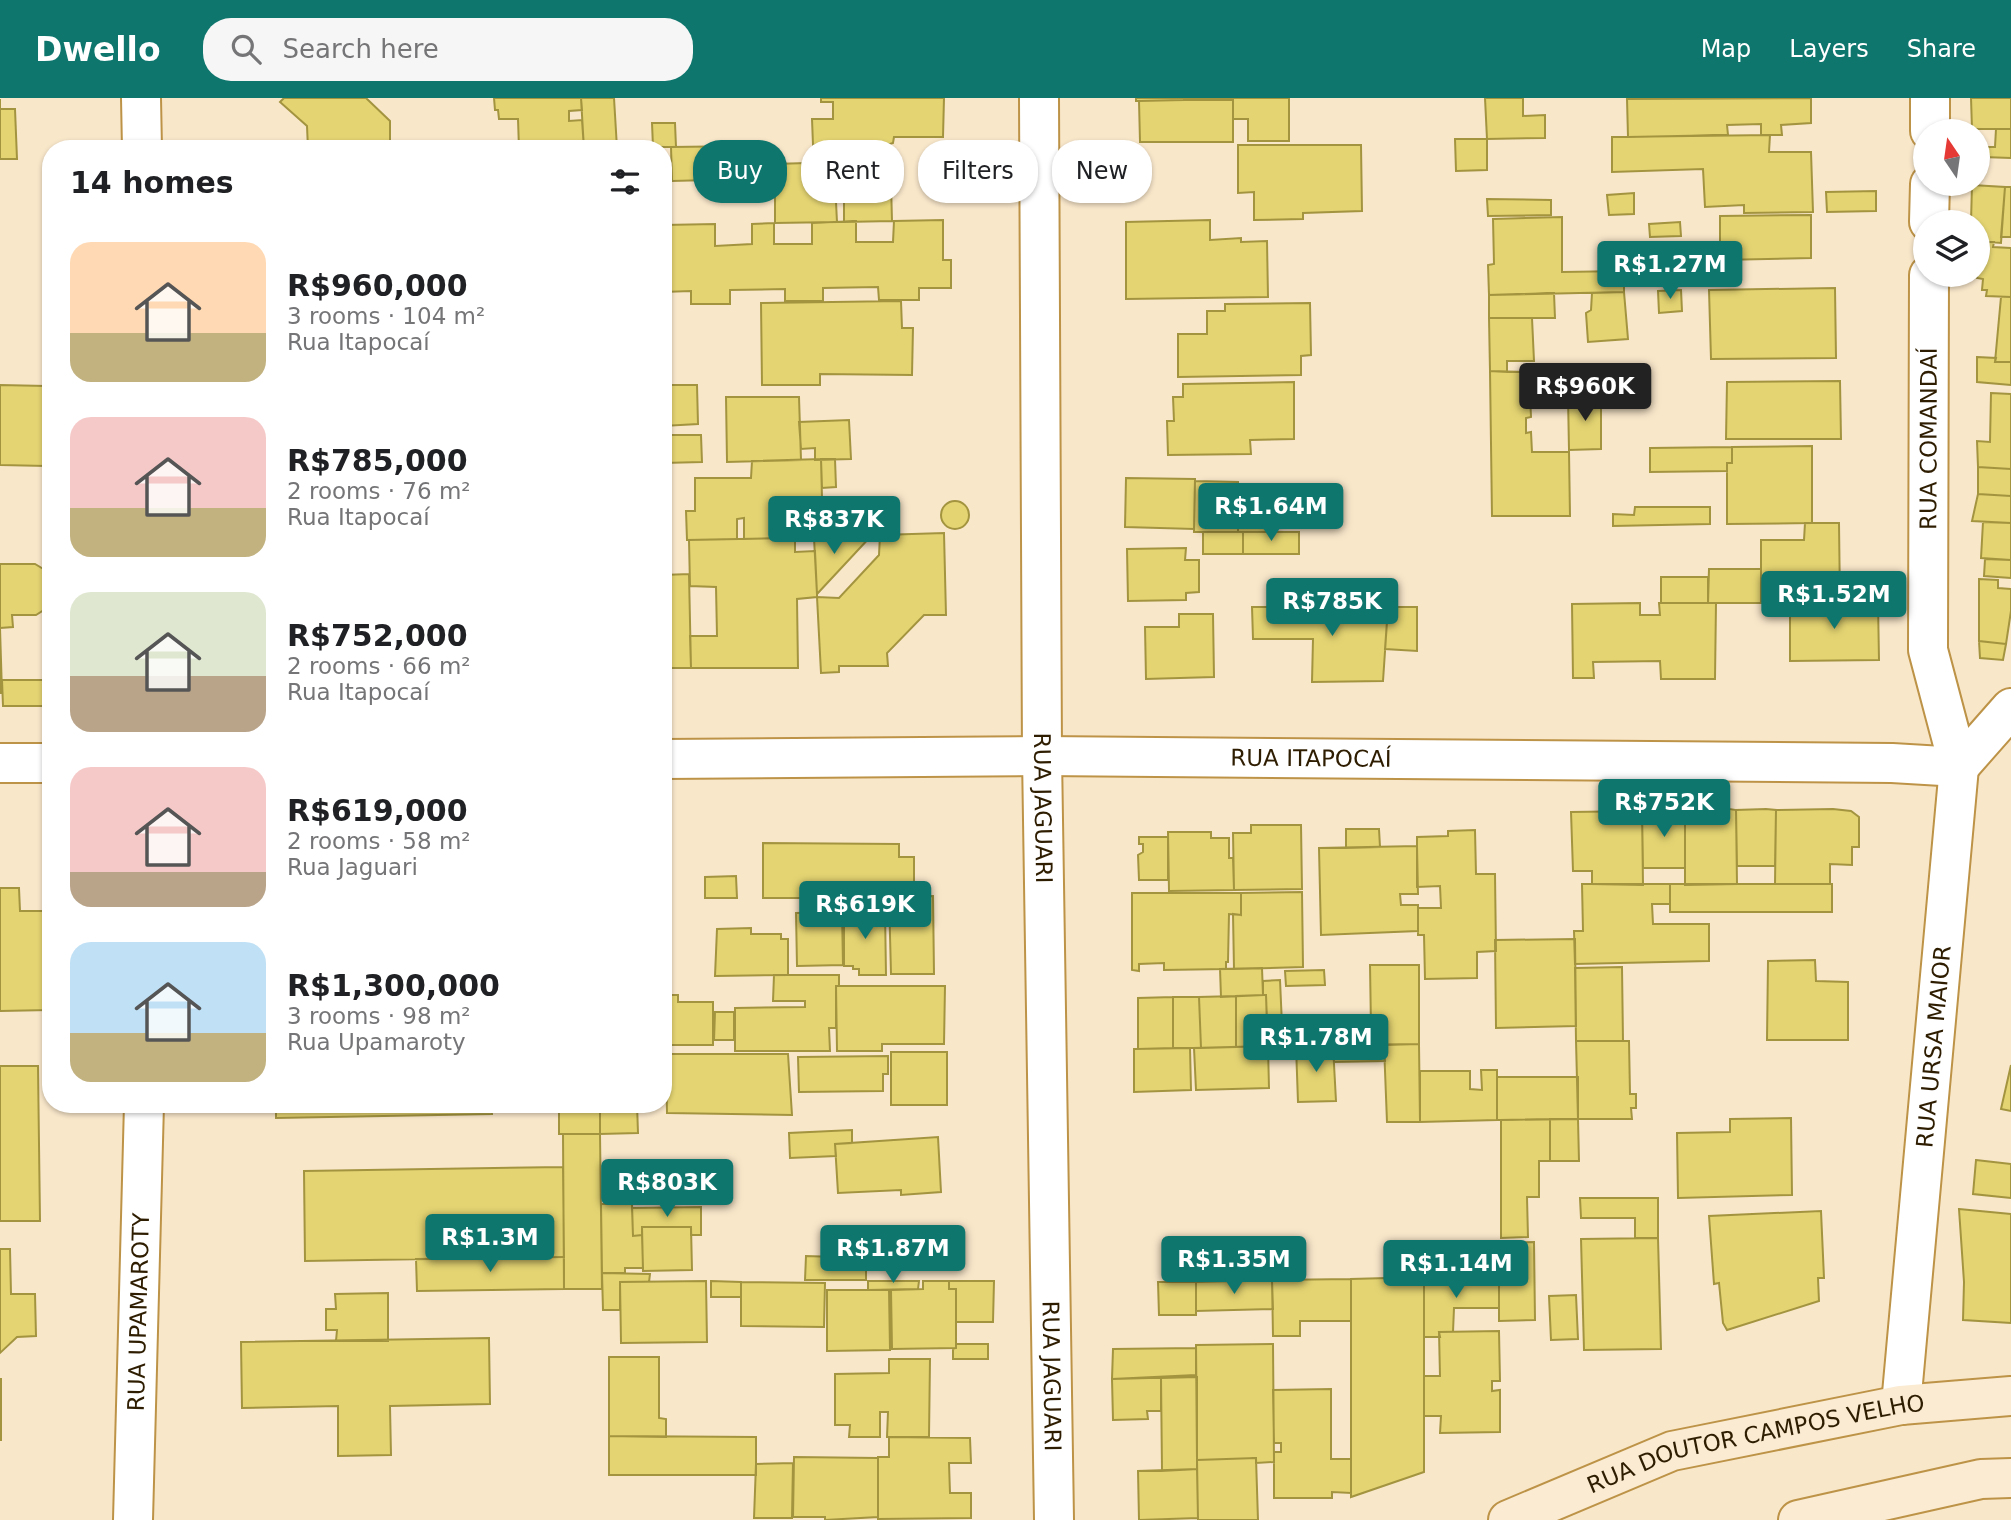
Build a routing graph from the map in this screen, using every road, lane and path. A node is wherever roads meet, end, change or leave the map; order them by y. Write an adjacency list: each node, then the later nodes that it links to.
1 (141, 98): 5 (street)
2 (1039, 98): 8 (street, RUA JAGUARI)
3 (1930, 98): 4 (street)
4 (1930, 119)
5 (142, 140)
6 (1929, 287): 12 (street, RUA COMANDAÍ)
7 (2011, 708): 12 (street)
8 (1042, 756): 9 (street, RUA ITAPOCAÍ); 12 (street, RUA ITAPOCAÍ); 18 (street, RUA JAGUARI)
9 (672, 758)
10 (0, 763): 11 (street)
11 (42, 763)
12 (1959, 767): 15 (street, RUA URSA MAIOR)
13 (144, 1113): 17 (street, RUA UPAMAROTY)
14 (2011, 1396): 15 (main road, RUA DOUTOR CAMPOS VELHO)
15 (1901, 1405): 19 (main road, RUA DOUTOR CAMPOS VELHO)
16 (2011, 1478): 20 (main road)
17 (133, 1520)
18 (1054, 1520)
19 (1508, 1520)
20 (1798, 1520)

